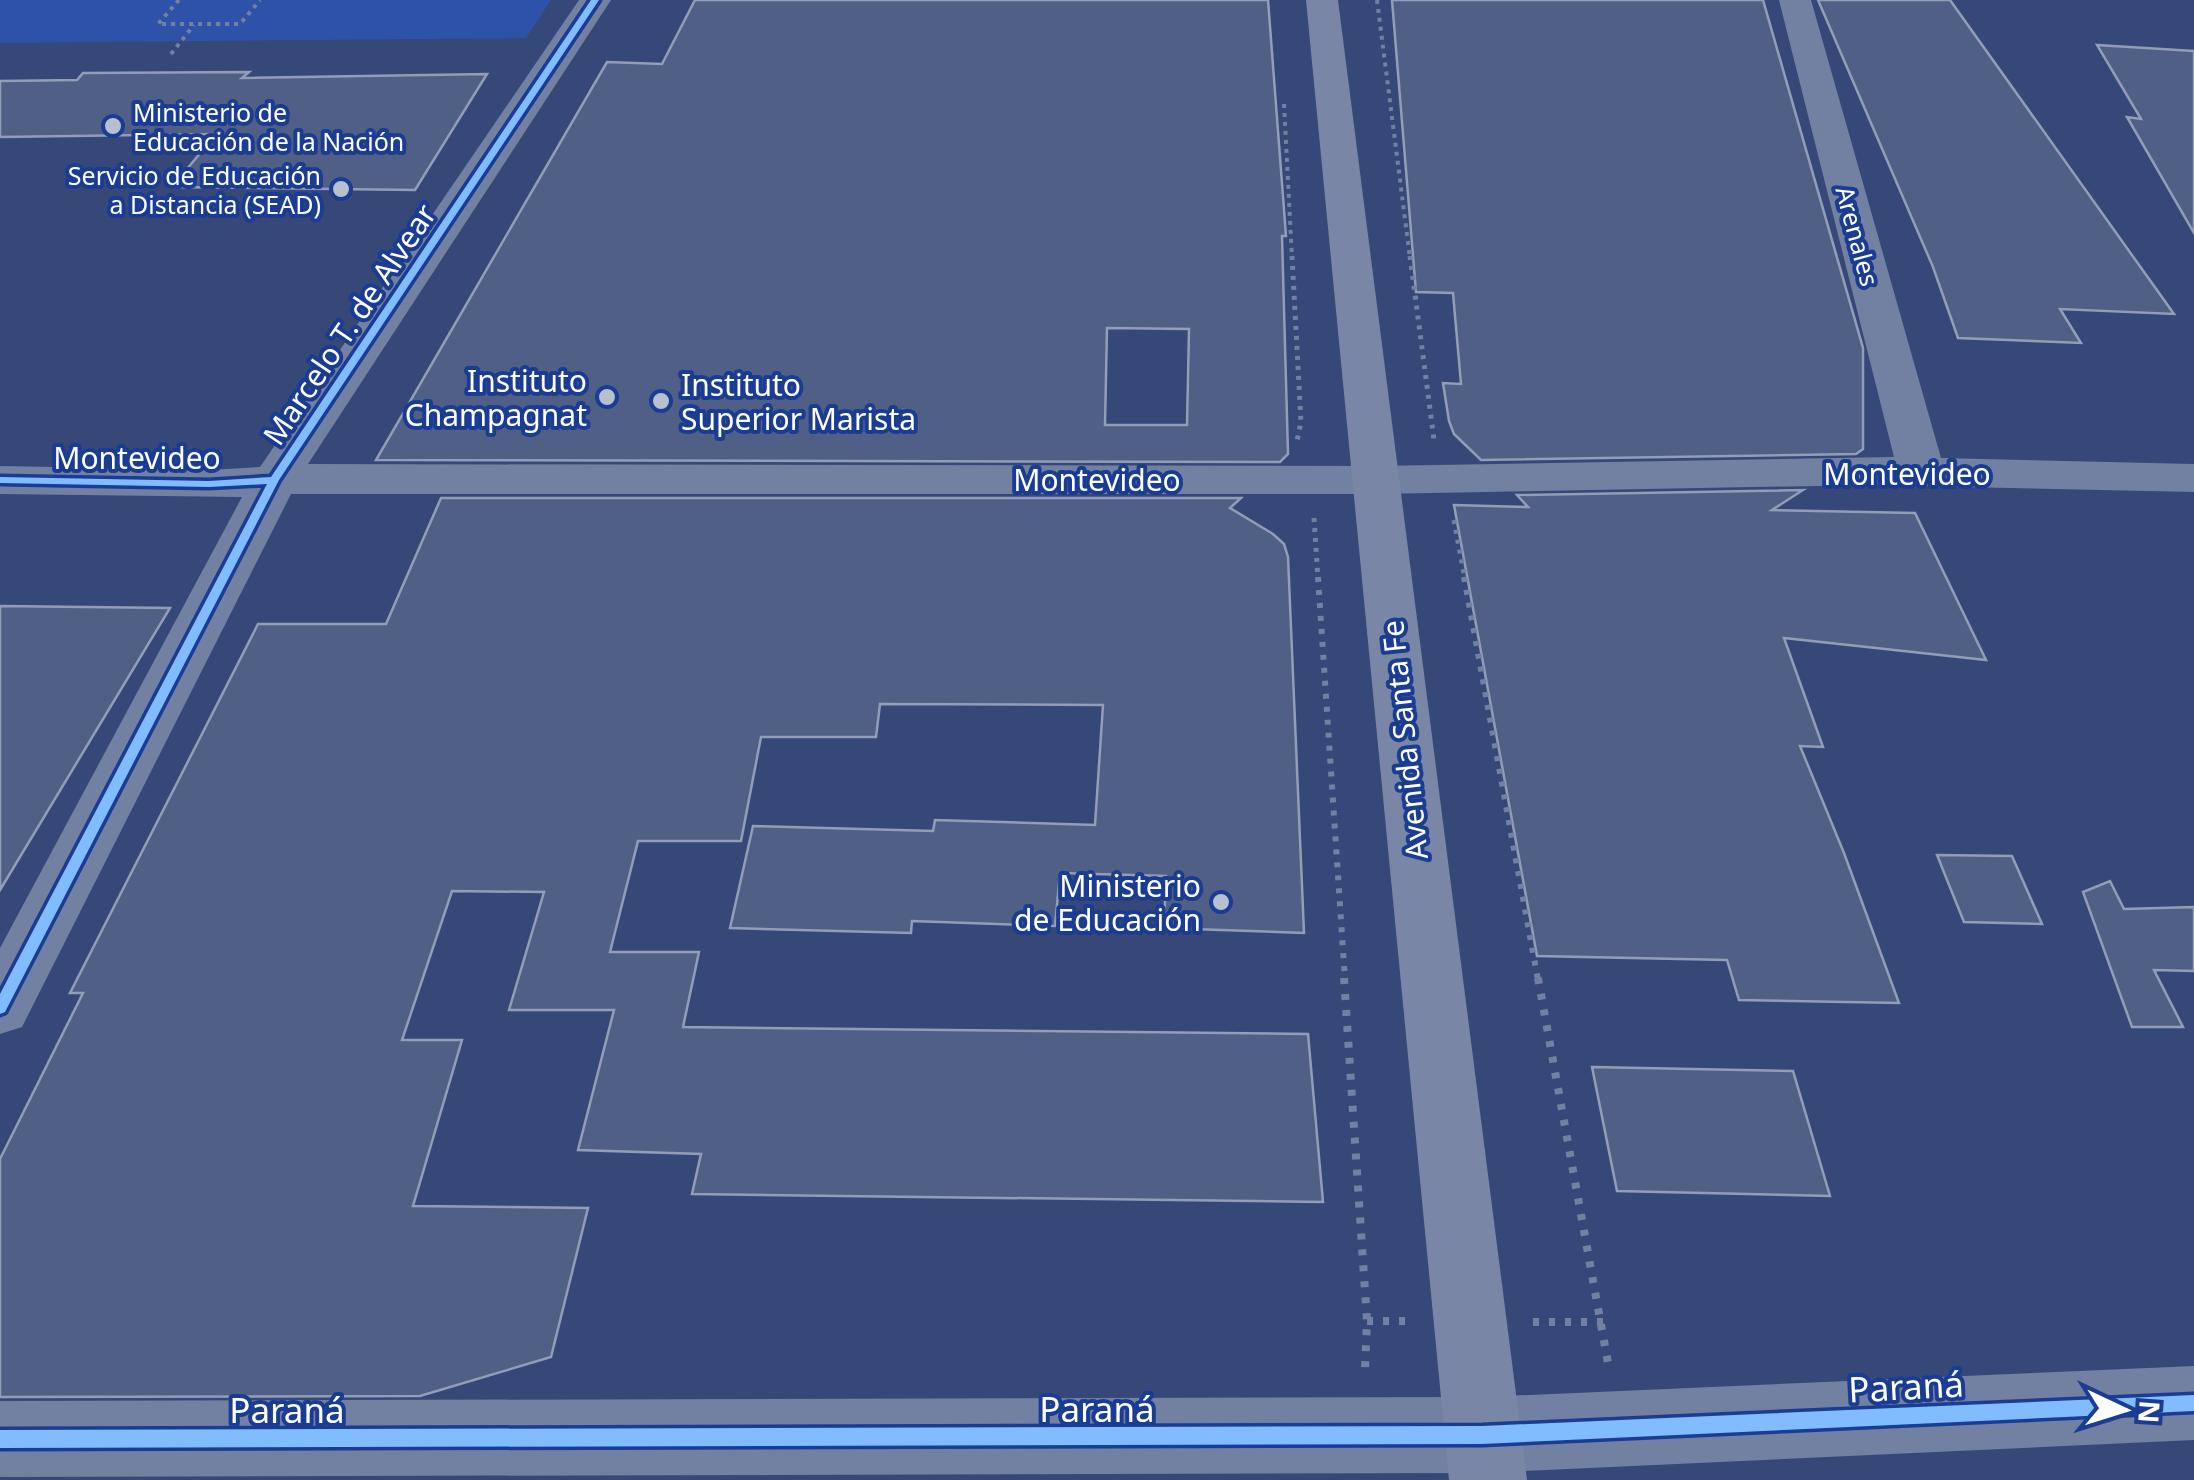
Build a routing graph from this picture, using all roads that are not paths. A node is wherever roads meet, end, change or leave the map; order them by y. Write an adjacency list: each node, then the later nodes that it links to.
1 (595, 0): 7 (street, Marcelo T. de Alvear)
2 (1322, 0): 8 (main road, Avenida Santa Fe)
3 (1795, 0): 4 (street, Arenales)
4 (1920, 471): 5 (street, Montevideo); 8 (street, Montevideo)
5 (2194, 478)
6 (0, 480): 7 (street, Montevideo)
7 (274, 480): 8 (street, Montevideo); 9 (street, Marcelo T. de Alvear)
8 (1375, 480): 12 (main road, Avenida Santa Fe)
9 (0, 1008)
10 (2194, 1403): 12 (street, Paraná)
11 (0, 1438): 12 (street, Paraná)
12 (1485, 1457)

